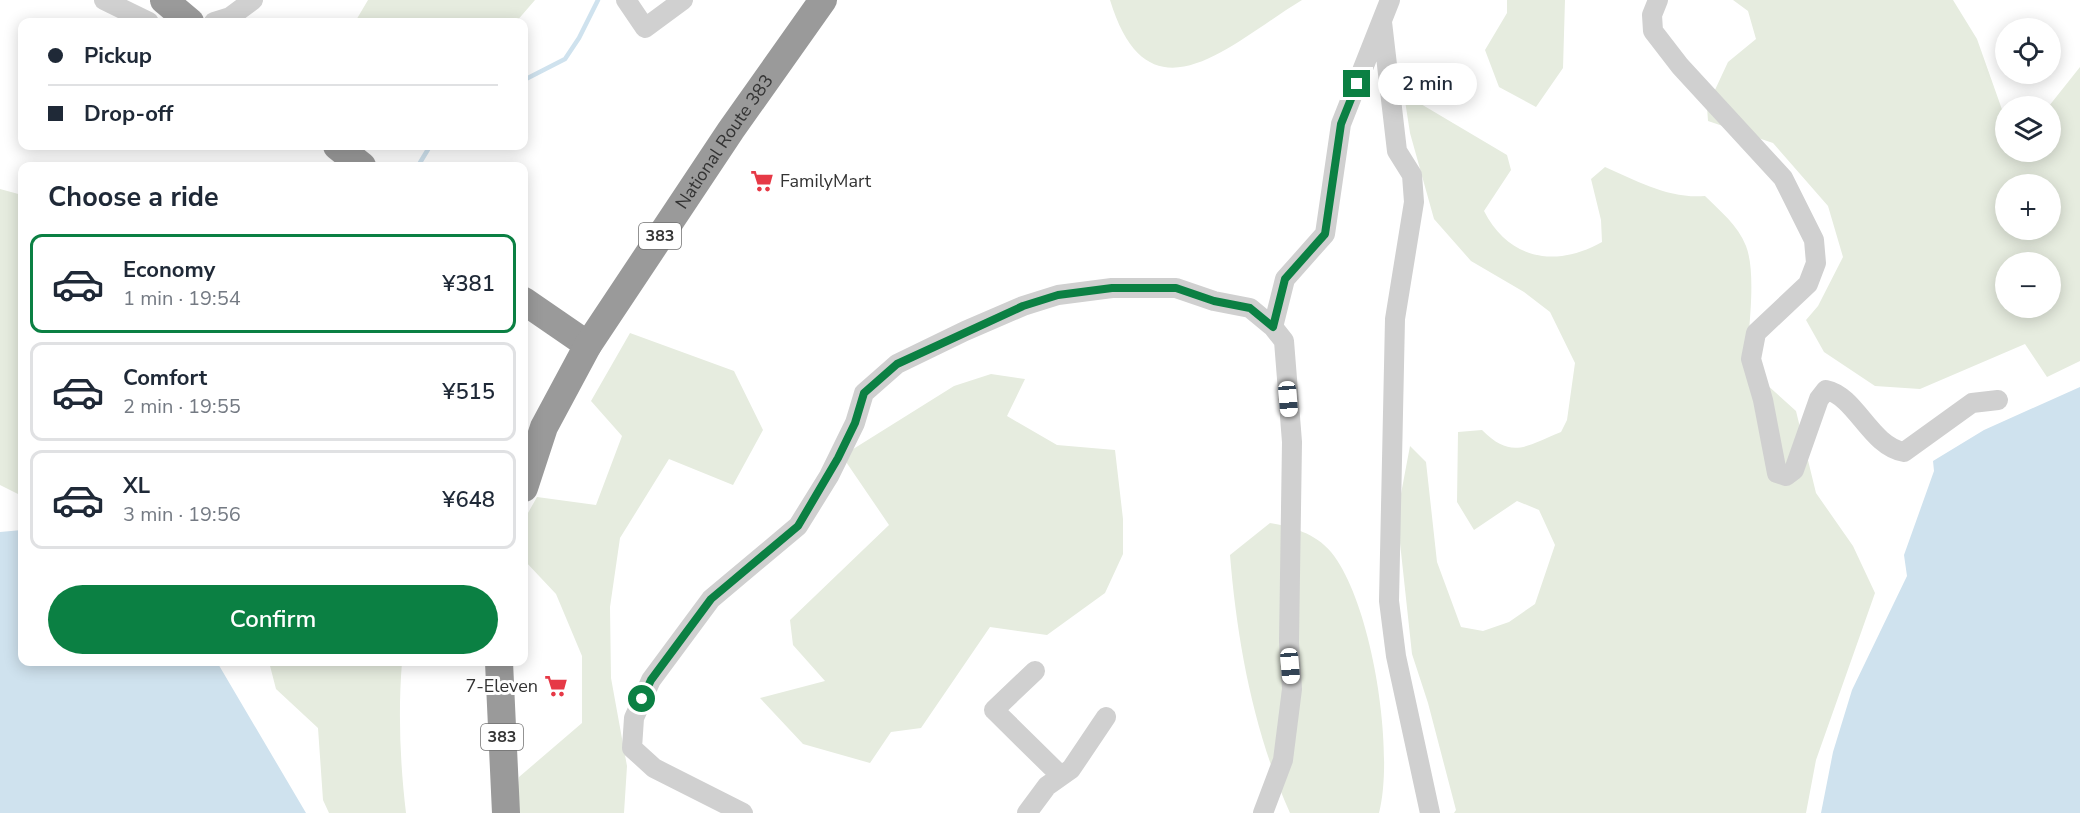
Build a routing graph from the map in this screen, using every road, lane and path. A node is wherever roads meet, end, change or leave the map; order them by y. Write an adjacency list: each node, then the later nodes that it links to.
1 (104, 0): 10 (street)
2 (164, 0): 11 (highway)
3 (253, 0): 9 (street)
4 (626, 0): 5 (street)
5 (683, 0)
6 (823, 0): 17 (highway, National Route 383 / 383)
7 (1390, 0): 12 (street)
8 (1658, 0): 18 (street)
9 (223, 13)
10 (141, 18)
11 (185, 18)
12 (1382, 22): 16 (street); 28 (street)
13 (342, 150): 14 (highway)
14 (357, 162)
15 (528, 304): 17 (highway)
16 (1273, 327): 25 (street); 27 (street)
17 (577, 339): 19 (highway, National Route 383 / 383)
18 (1998, 400)
19 (528, 476)
20 (499, 666): 24 (highway, 383)
21 (1035, 671): 23 (street)
22 (1106, 717): 23 (street)
23 (1061, 776): 26 (street)
24 (506, 813)
25 (743, 813)
26 (1027, 813)
27 (1263, 813)
28 (1430, 813)

